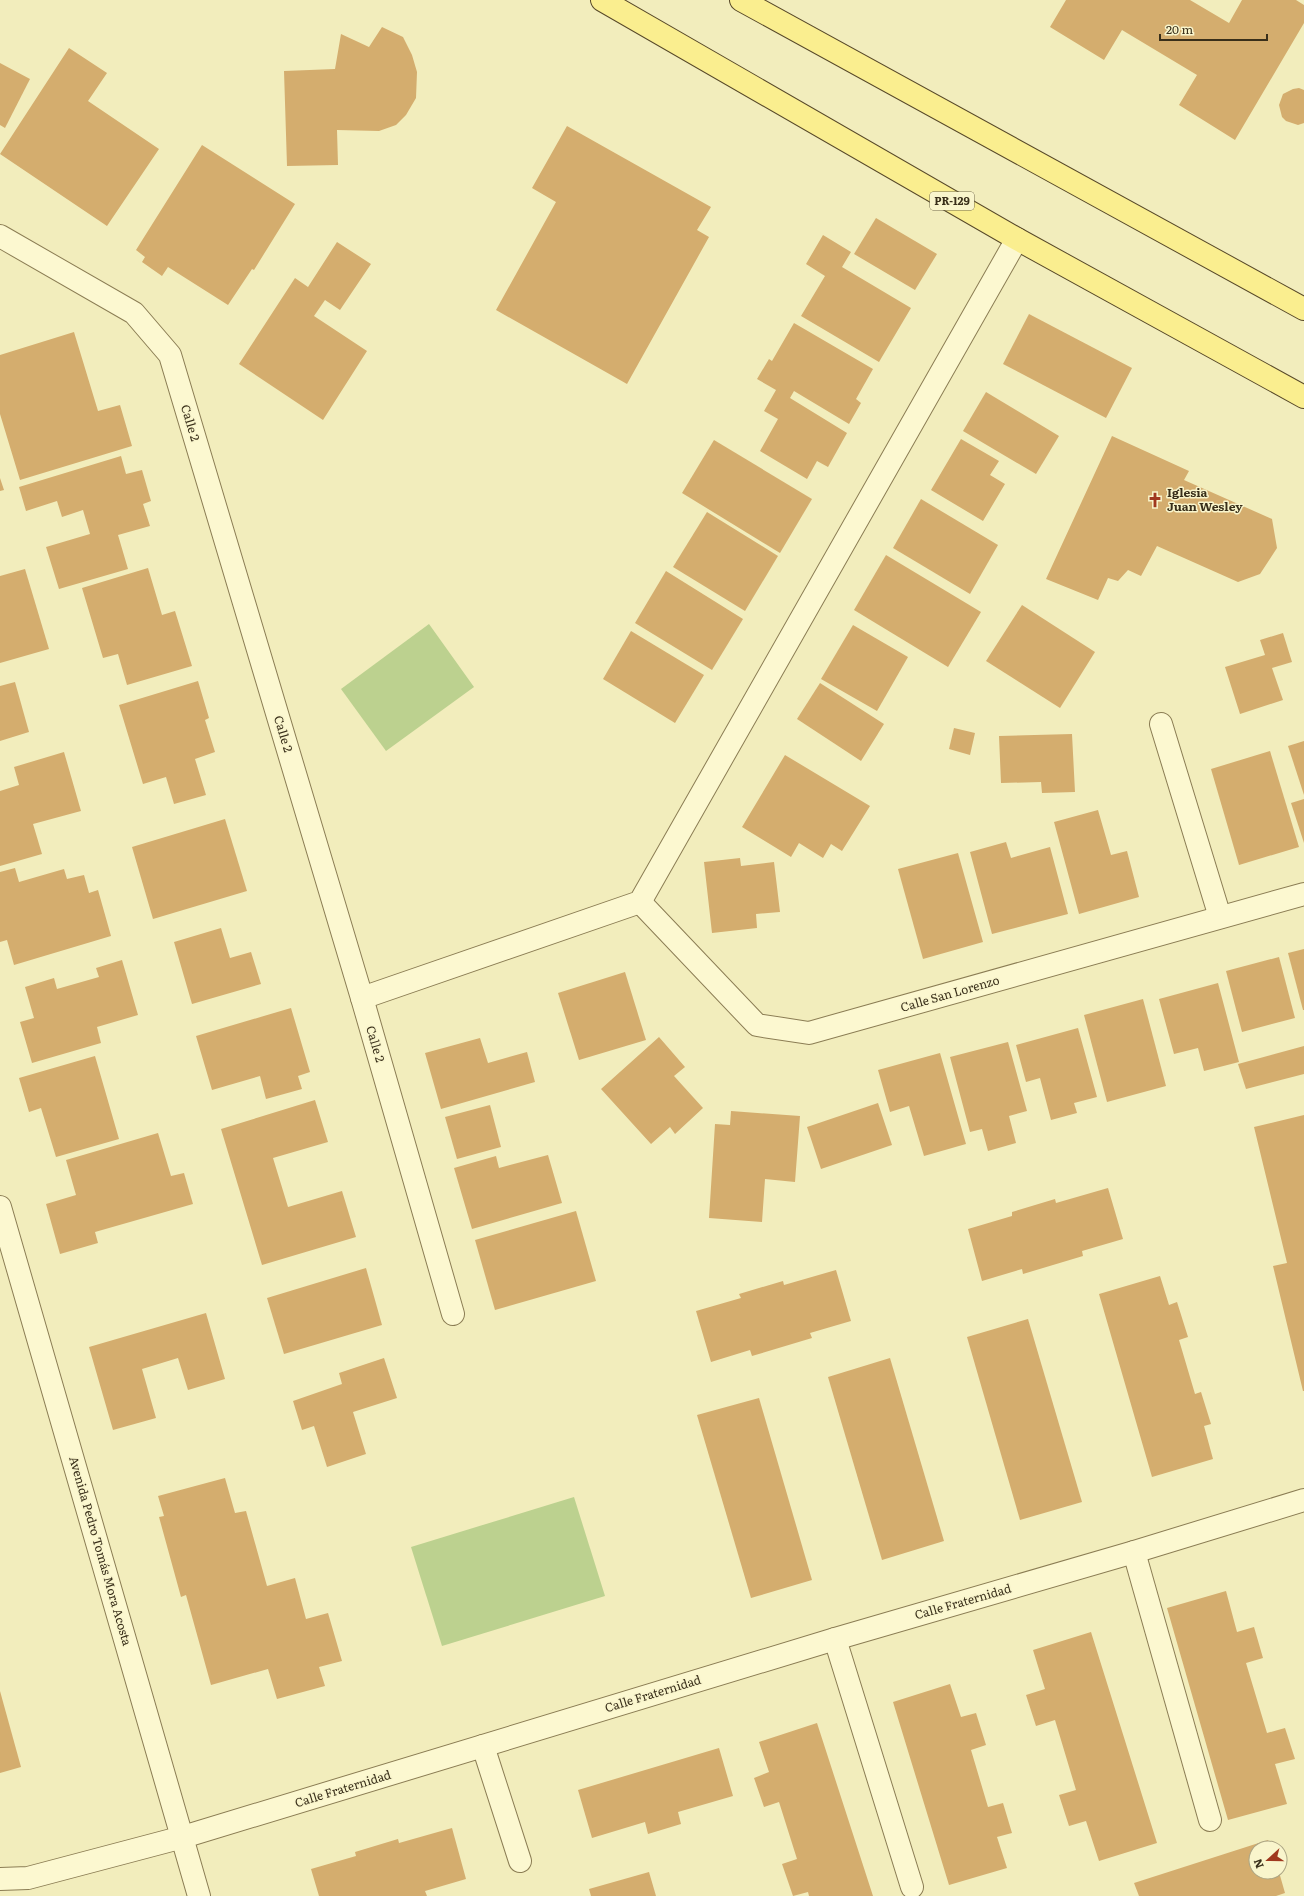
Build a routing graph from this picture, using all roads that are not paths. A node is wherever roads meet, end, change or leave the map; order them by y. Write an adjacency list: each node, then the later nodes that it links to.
1 (602, 0): 4 (main road, PR-129)
2 (741, 0): 5 (main road)
3 (0, 236): 11 (street, Calle 2)
4 (1017, 239): 6 (main road, PR-129); 9 (street)
5 (1304, 309)
6 (1304, 397)
7 (1161, 724): 10 (street)
8 (1304, 894): 10 (street, Calle San Lorenzo)
9 (640, 902): 10 (street, Calle San Lorenzo); 11 (street)
10 (1220, 917)
11 (362, 998): 13 (street, Calle 2)
12 (0, 1207): 19 (street, Avenida Pedro Tomás Mora Acosta)
13 (453, 1314)
14 (1304, 1500): 15 (street, Calle Fraternidad)
15 (1134, 1552): 16 (street, Calle Fraternidad); 18 (street)
16 (835, 1639): 17 (street, Calle Fraternidad); 22 (street)
17 (483, 1746): 19 (street, Calle Fraternidad); 20 (street)
18 (1210, 1820)
19 (183, 1837): 21 (street, Calle Fraternidad); 23 (street, Avenida Pedro Tomás Mora Acosta)
20 (520, 1861)
21 (0, 1880)
22 (912, 1887)
23 (199, 1896)

